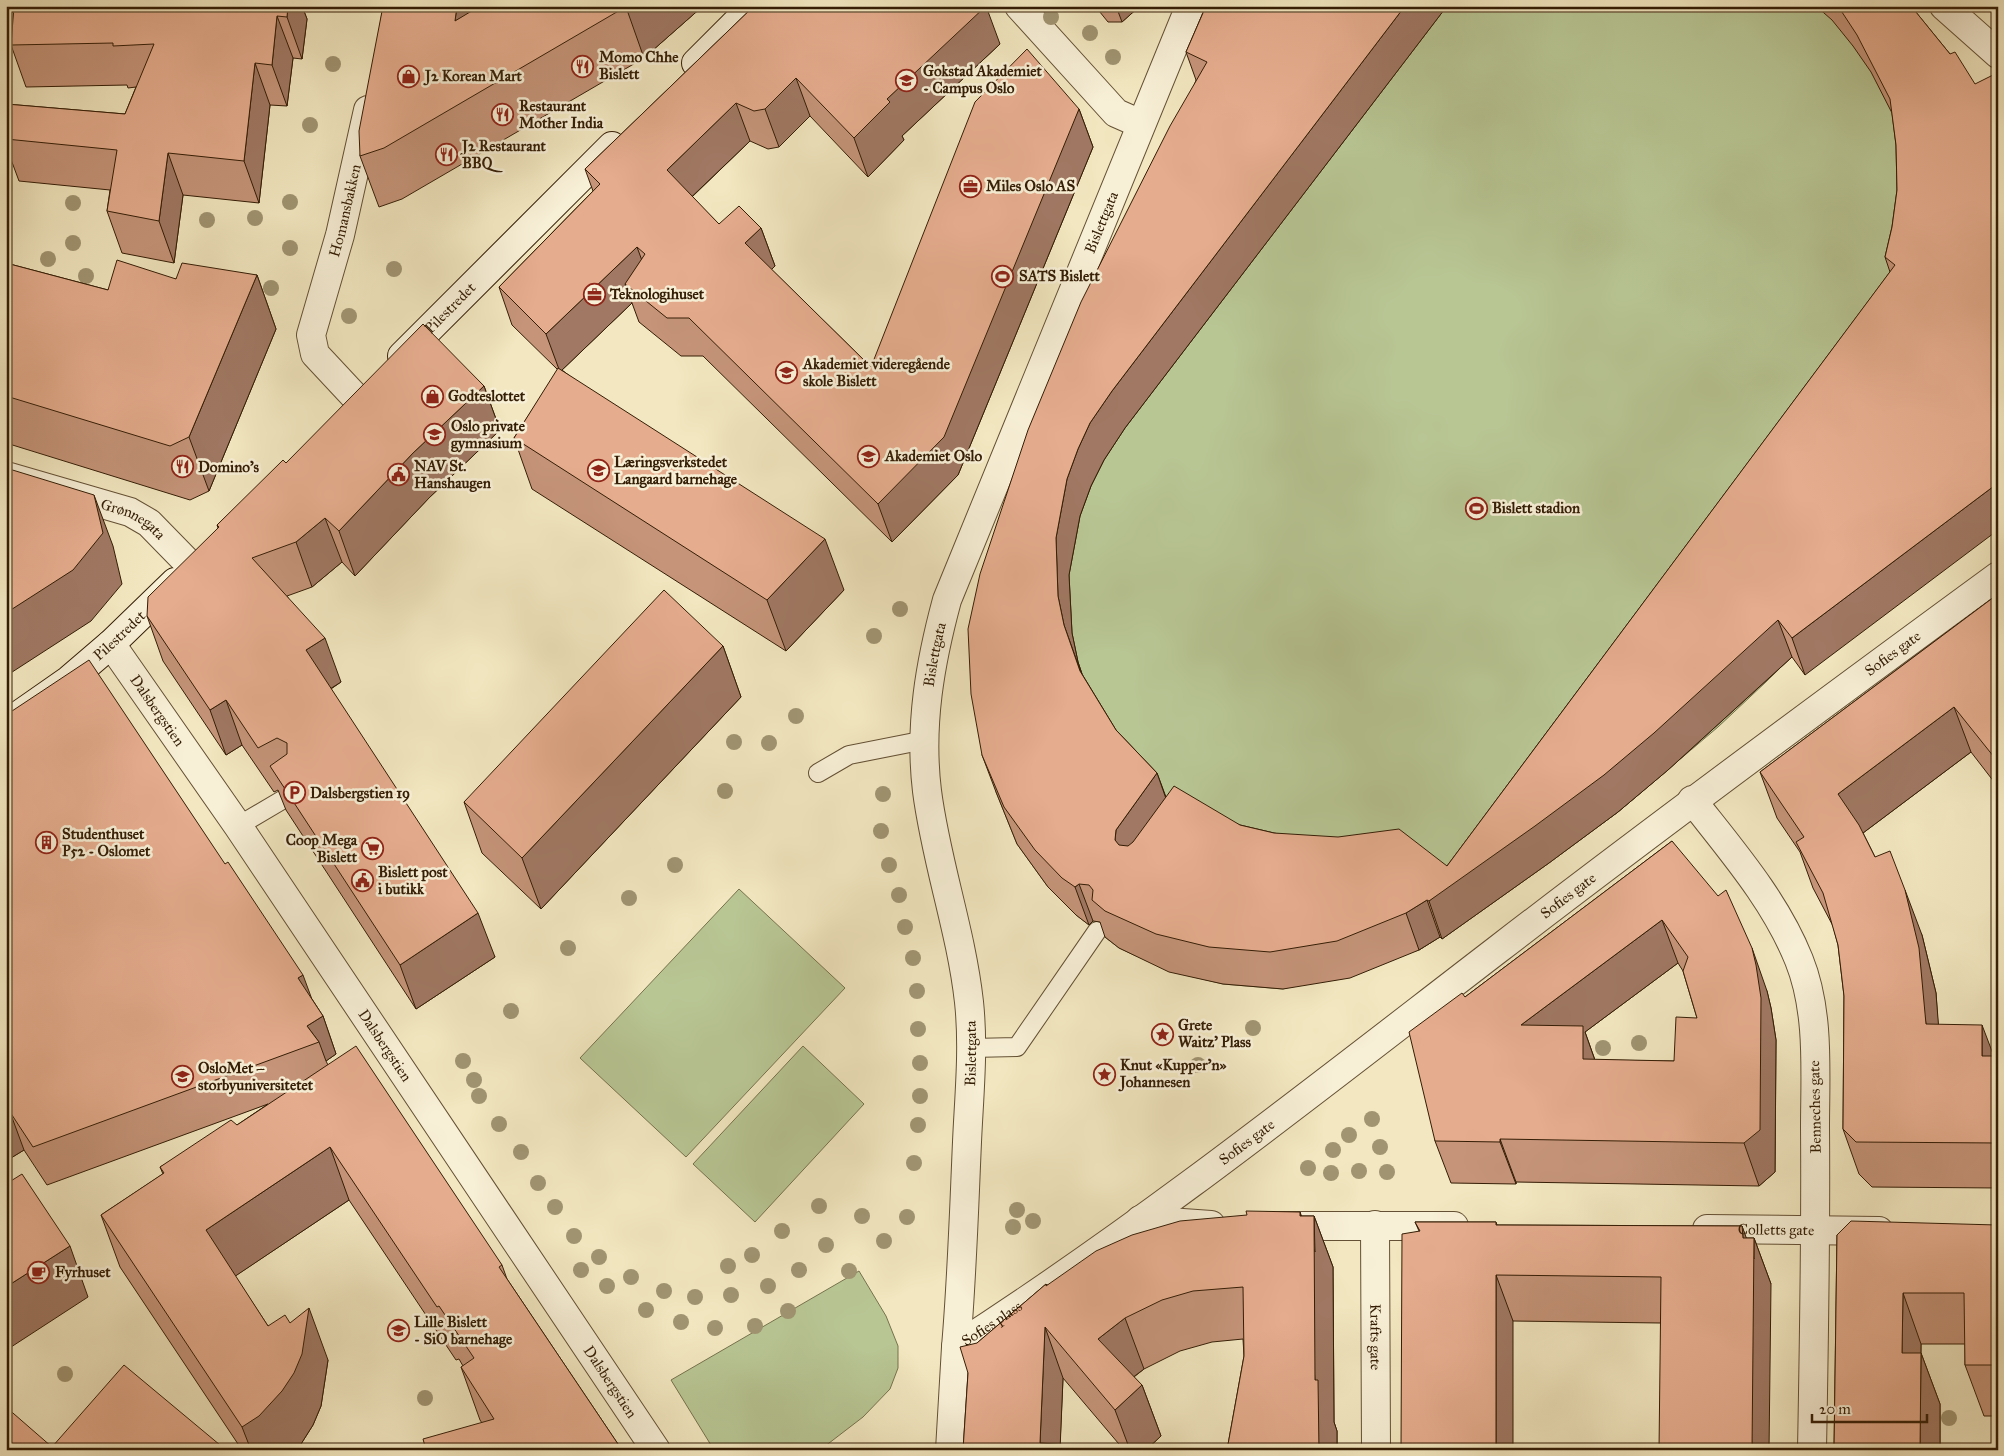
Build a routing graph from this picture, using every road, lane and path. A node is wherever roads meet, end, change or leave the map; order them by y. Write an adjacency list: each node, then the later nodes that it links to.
1 (753, 6): 7 (street)
2 (1019, 6): 8 (street)
3 (1190, 6): 8 (street, Bislettgata)
4 (1944, 6): 5 (street)
5 (1996, 49)
6 (374, 83): 10 (street, Homansbakken)
7 (676, 83)
8 (1141, 124): 18 (street, Bislettgata)
9 (627, 132): 10 (street, Pilestredet)
10 (357, 399): 11 (street, Pilestredet)
11 (338, 418)
12 (6, 476): 14 (street, Grønnegata)
13 (210, 546): 14 (street, Pilestredet)
14 (191, 566): 16 (street, Pilestredet)
15 (1998, 576): 21 (street, Sofies gate)
16 (111, 644): 17 (street, Pilestredet); 22 (street, Dalsbergstien)
17 (6, 724)
18 (924, 740): 19 (lane); 24 (street, Bislettgata)
19 (818, 772)
20 (294, 793): 22 (lane)
21 (1692, 800): 25 (street, Sofies gate); 29 (street, Benneches gate)
22 (238, 826): 32 (street, Dalsbergstien)
23 (1097, 931): 24 (lane)
24 (971, 1048): 31 (street, Bislettgata)
25 (1140, 1220): 26 (street); 31 (street, Sofies plass)
26 (1375, 1225): 27 (street); 34 (street, Krafts gate)
27 (1482, 1226)
28 (1678, 1228): 29 (street, Colletts gate)
29 (1816, 1230): 30 (street, Colletts gate); 35 (street, Benneches gate)
30 (1900, 1231)
31 (956, 1346): 33 (street, Sofies plass)
32 (656, 1450)
33 (950, 1450)
34 (1376, 1450)
35 (1812, 1450)

